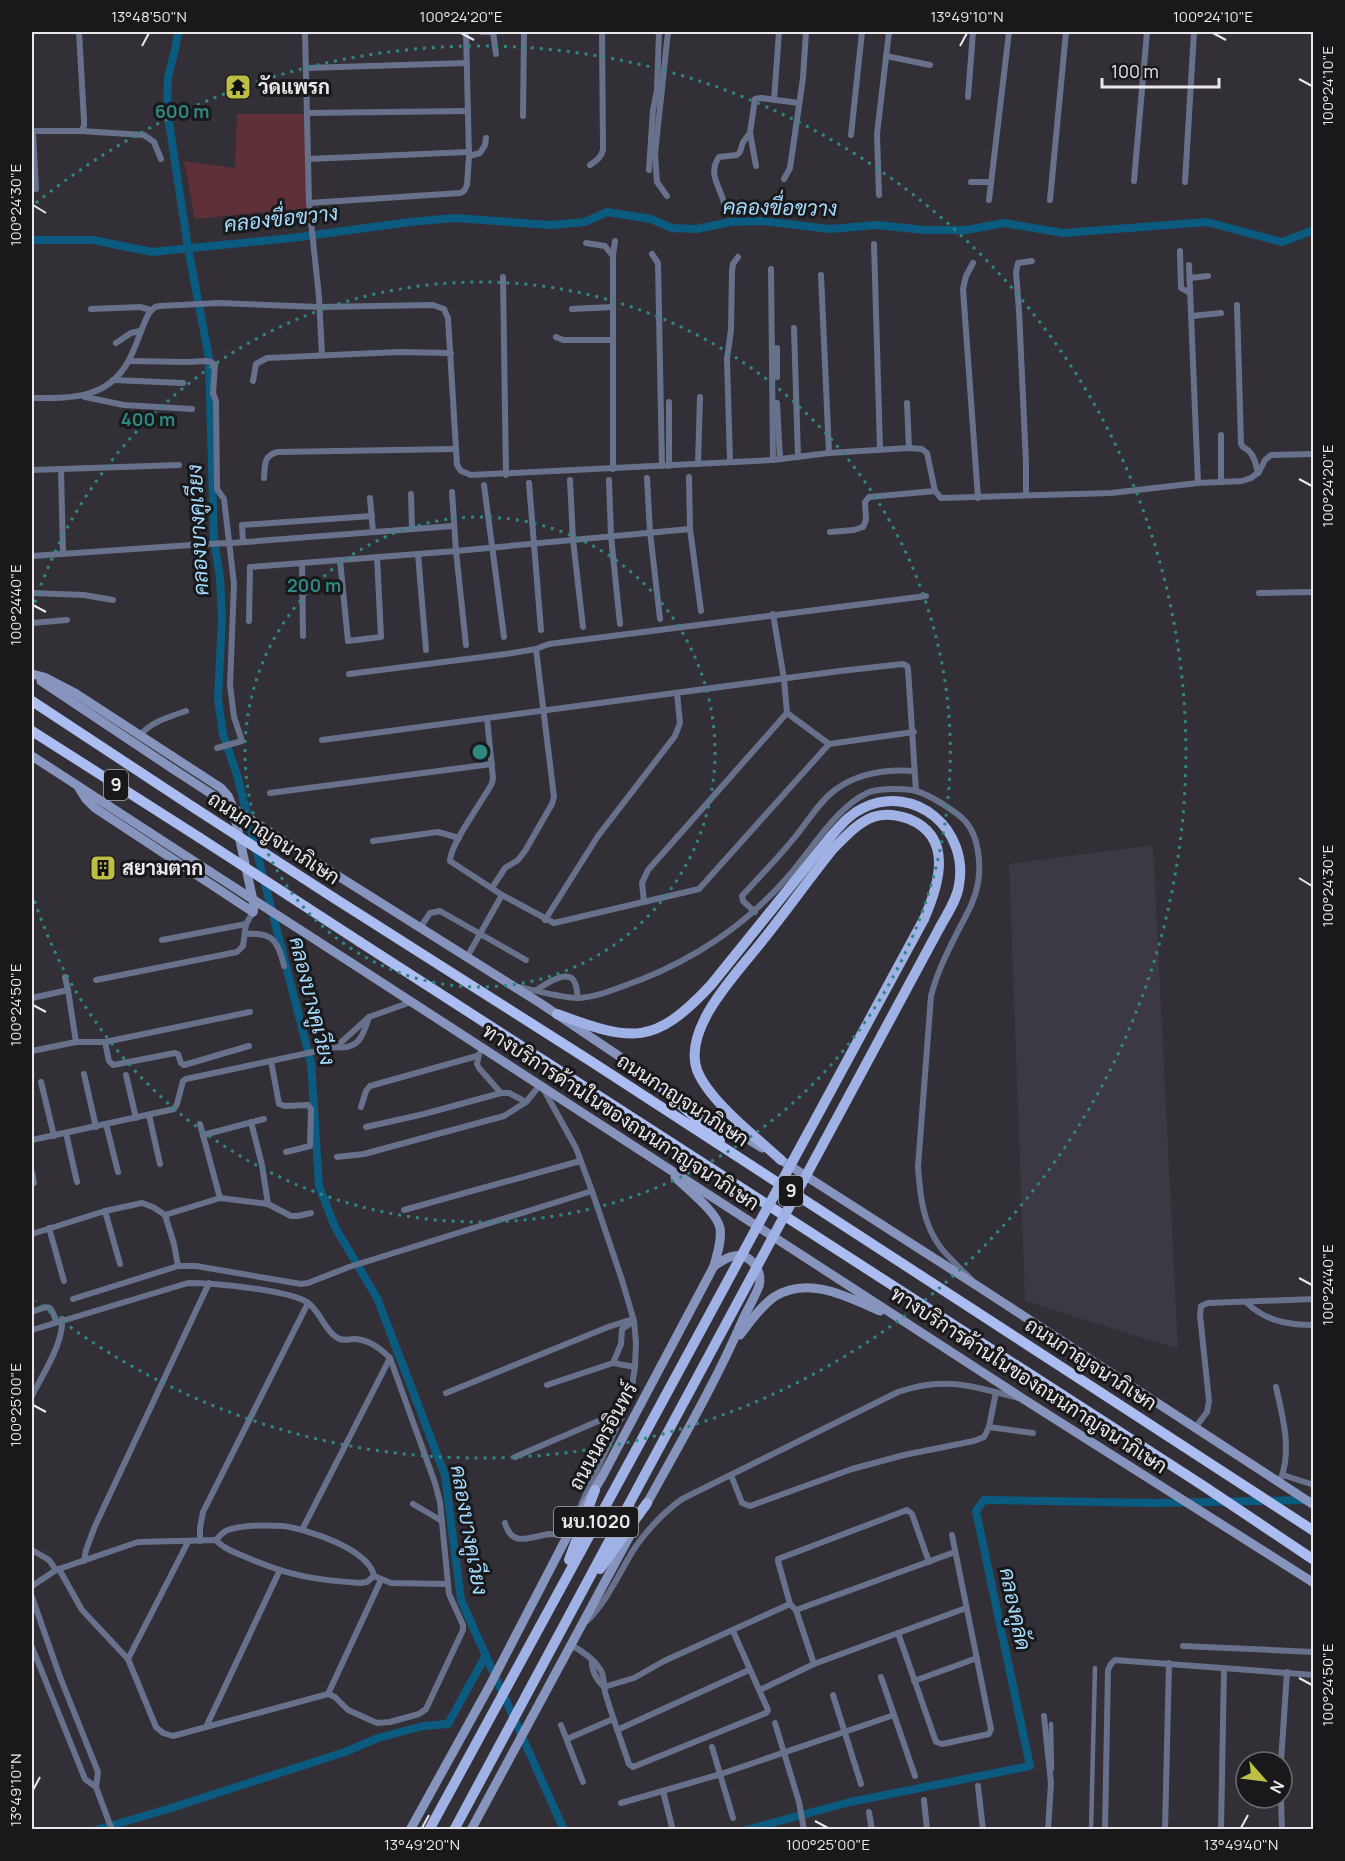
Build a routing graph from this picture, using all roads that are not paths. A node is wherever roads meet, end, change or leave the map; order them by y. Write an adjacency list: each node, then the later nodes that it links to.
1 (79, 32): 31 (street)
2 (305, 32): 23 (street)
3 (466, 32): 21 (street)
4 (482, 32): 5 (street)
5 (494, 32): 19 (street)
6 (524, 32): 29 (street)
7 (602, 32): 38 (street)
8 (659, 32): 40 (street)
9 (668, 32): 48 (street)
10 (779, 32): 25 (street)
11 (806, 32): 26 (street)
12 (862, 32): 33 (street)
13 (889, 32): 20 (street)
14 (973, 32): 24 (street)
15 (1009, 32): 45 (street)
16 (1066, 32): 50 (street)
17 (1147, 32): 42 (street)
18 (1194, 32): 44 (street)
19 (496, 54)
20 (886, 56): 22 (street); 47 (street)
21 (467, 63): 23 (street); 27 (street)
22 (930, 65)
23 (306, 68): 28 (street)
24 (968, 97)
25 (774, 100): 26 (street); 32 (street)
26 (799, 103): 41 (street)
27 (468, 111): 28 (street); 35 (street)
28 (307, 113): 37 (street)
29 (523, 116)
30 (32, 131): 31 (street); 46 (street)
31 (81, 131): 36 (street)
32 (750, 133): 39 (street); 52 (street)
33 (851, 135)
34 (486, 138): 35 (street)
35 (469, 154): 37 (street); 51 (street)
36 (162, 159)
37 (308, 159): 51 (street)
38 (590, 165)
39 (756, 165)
40 (649, 170)
41 (784, 179)
42 (1134, 181)
43 (971, 182): 45 (street)
44 (1185, 182)
45 (991, 183): 49 (street)
46 (36, 189)
47 (879, 195)
48 (667, 196)
49 (989, 200)
50 (1050, 200)
51 (309, 203): 70 (street)
52 (725, 208)
53 (615, 241): 58 (street)
54 (586, 243): 58 (street)
55 (874, 244): 98 (street)
56 (1180, 251): 68 (street)
57 (652, 254): 106 (street)
58 (613, 256): 71 (street)
59 (738, 257): 103 (street)
60 (1032, 261): 124 (street)
61 (973, 263): 126 (street)
62 (1189, 265): 67 (street)
63 (771, 269): 102 (street)
64 (821, 275): 99 (street)
65 (1208, 276): 67 (street)
66 (503, 277): 111 (street)
67 (1190, 278): 68 (street)
68 (1190, 293): 76 (street)
69 (1237, 305): 110 (street)
70 (319, 307): 74 (street); 83 (street); 84 (street)
71 (612, 307): 73 (street); 80 (street)
72 (91, 309): 74 (street)
73 (572, 309)
74 (151, 310): 78 (street)
75 (1221, 313): 76 (street)
76 (1192, 316): 119 (street)
77 (794, 328): 101 (street)
78 (140, 331): 81 (street); 85 (street)
79 (556, 337): 80 (street)
80 (613, 340): 108 (street)
81 (116, 343)
82 (777, 348): 102 (street)
83 (451, 353): 84 (street); 97 (street)
84 (322, 355): 87 (street)
85 (129, 361): 86 (street); 179 (street)
86 (113, 380): 88 (street); 89 (street)
87 (253, 381)
88 (183, 383)
89 (83, 396): 91 (street); 94 (street)
90 (700, 397): 104 (street)
91 (32, 398)
92 (669, 402): 106 (street)
93 (907, 403): 96 (street)
94 (192, 409)
95 (1221, 435): 117 (street)
96 (909, 448): 98 (street); 121 (street)
97 (456, 449): 111 (street); 113 (street)
98 (880, 449): 99 (street)
99 (829, 453): 101 (street)
100 (1314, 454): 110 (street)
101 (798, 457): 102 (street)
102 (776, 460): 103 (street)
103 (730, 462): 104 (street)
104 (698, 464): 106 (street)
105 (179, 465): 107 (street)
106 (666, 466): 108 (street)
107 (61, 469): 109 (street); 140 (street)
108 (613, 469): 111 (street)
109 (32, 470)
110 (1258, 473): 117 (street)
111 (507, 475)
112 (688, 477): 130 (street)
113 (264, 478)
114 (647, 478): 132 (street)
115 (570, 480): 135 (street)
116 (609, 480): 134 (street)
117 (1221, 482): 119 (street)
118 (529, 483): 137 (street)
119 (1198, 483): 124 (street)
120 (484, 485): 138 (street)
121 (935, 491): 126 (street); 133 (street)
122 (452, 492): 128 (street)
123 (411, 494): 129 (street)
124 (1026, 494): 126 (street)
125 (370, 498): 127 (street)
126 (978, 498)
127 (372, 516): 131 (street); 136 (street)
128 (453, 526): 129 (street); 139 (street)
129 (412, 529): 131 (street)
130 (690, 529): 132 (street); 151 (street)
131 (373, 532): 136 (street)
132 (650, 532): 134 (street); 153 (street)
133 (830, 532)
134 (611, 536): 135 (street); 157 (street)
135 (573, 540): 137 (street); 158 (street)
136 (243, 542): 140 (street, bridge)
137 (533, 543): 138 (street); 159 (street)
138 (493, 547): 139 (street); 161 (street)
139 (456, 551): 141 (street); 162 (street)
140 (63, 553): 142 (street)
141 (418, 554): 143 (street); 164 (street)
142 (32, 555)
143 (377, 557): 144 (street); 144 (street)
144 (340, 560): 145 (street)
145 (302, 563): 155 (street); 160 (street)
146 (1314, 592): 148 (street)
147 (32, 593): 150 (street)
148 (1259, 593)
149 (927, 596): 152 (street)
150 (113, 600)
151 (701, 610)
152 (773, 614): 163 (street); 167 (street)
153 (660, 619)
154 (67, 620): 156 (street)
155 (249, 621)
156 (32, 624)
157 (620, 624)
158 (583, 627)
159 (541, 630)
160 (303, 636)
161 (504, 637)
162 (466, 645)
163 (536, 649): 166 (street); 171 (street)
164 (426, 650)
165 (32, 674): 176 (main road); 195 (main road, bridge)
166 (349, 674)
167 (784, 679): 168 (street); 172 (street); 175 (street)
168 (677, 693): 171 (street); 193 (street)
169 (32, 701): 241 (highway, ถนนกาญจนาภิเษก / 9, bridge)
170 (186, 711): 176 (street)
171 (544, 711): 173 (street); 188 (street)
172 (788, 713): 178 (street); 190 (street)
173 (487, 718): 177 (street); 181 (street)
174 (32, 731): 309 (highway, ถนนกาญจนาภิเษก / 9, bridge)
175 (914, 732): 178 (street); 182 (street)
176 (140, 735): 191 (main road)
177 (322, 740)
178 (829, 744): 190 (street)
179 (217, 748)
180 (32, 756): 183 (main road, ทางบริการด้านในของถนนกาญจนาภิเษก)
181 (492, 764): 185 (street); 186 (street)
182 (914, 771): 184 (street); 192 (street)
183 (79, 788): 191 (main road); 209 (main road, ทางบริการด้านในของถนนกาญจนาภิเษก, bridge)
184 (916, 791): 192 (street); 265 (street)
185 (270, 793)
186 (459, 838): 187 (street); 188 (street)
187 (373, 841)
188 (492, 888): 189 (street)
189 (502, 895): 193 (street); 196 (street)
190 (644, 902): 193 (street)
191 (253, 912): 194 (street)
192 (755, 912): 208 (street)
193 (545, 920)
194 (246, 924): 197 (street); 198 (street)
195 (420, 928): 196 (street); 199 (main road)
196 (480, 933): 199 (street); 200 (street)
197 (244, 934): 201 (street); 203 (street)
198 (162, 940)
199 (466, 957): 204 (main road)
200 (526, 960)
201 (284, 966)
202 (64, 977): 205 (street)
203 (96, 980)
204 (512, 986): 206 (street); 211 (main road)
205 (69, 990): 207 (street); 213 (street)
206 (536, 990): 208 (street); 208 (street)
207 (32, 998)
208 (578, 998)
209 (411, 1002): 212 (street); 218 (main road, ทางบริการด้านในของถนนกาญจนาภิเษก)
210 (250, 1012): 214 (street)
211 (557, 1014): 222 (main road); 321 (main road, นบ.1020, bridge)
212 (369, 1017): 216 (street); 216 (street)
213 (76, 1042): 214 (street); 217 (street)
214 (105, 1042): 215 (street)
215 (249, 1046)
216 (336, 1047): 219 (street)
217 (32, 1051)
218 (480, 1053): 224 (main road, ทางบริการด้านในของถนนกาญจนาภิเษก); 225 (street); 227 (street)
219 (271, 1061): 228 (street); 240 (street)
220 (84, 1074): 235 (street)
221 (126, 1075): 229 (street)
222 (651, 1078): 241 (highway); 243 (main road)
223 (41, 1082): 238 (street)
224 (541, 1087): 226 (street); 244 (street); 246 (main road, ทางบริการด้านในของถนนกาญจนาภิเษก)
225 (501, 1093): 226 (street); 234 (street)
226 (526, 1102): 242 (street)
227 (361, 1107)
228 (149, 1115): 229 (street); 245 (street)
229 (136, 1118): 232 (street)
230 (264, 1119): 231 (street)
231 (251, 1122): 237 (street); 253 (street)
232 (106, 1124): 235 (street); 248 (street)
233 (200, 1124): 237 (street)
234 (366, 1126)
235 (96, 1127): 236 (street)
236 (66, 1133): 238 (street); 249 (street)
237 (203, 1135): 252 (street)
238 (54, 1136): 239 (street)
239 (32, 1140)
240 (286, 1152)
241 (731, 1152): 302 (highway, ถนนกาญจนาภิเษก / 9)
242 (337, 1158)
243 (781, 1160): 265 (main road); 319 (main road, ถนนนครอินทร์ / นบ.1020, bridge)
244 (580, 1161): 251 (street); 254 (street)
245 (160, 1164)
246 (662, 1164): 262 (main road, ถนนนครอินทร์ / นบ.1020); 273 (main road, ทางบริการด้านในของถนนกาญจนาภิเษก)
247 (32, 1172): 250 (street)
248 (118, 1172)
249 (78, 1182)
250 (34, 1183)
251 (592, 1191): 261 (street); 271 (street)
252 (220, 1198): 253 (street); 257 (street)
253 (268, 1204): 256 (street)
254 (404, 1210)
255 (105, 1211): 257 (street); 258 (street); 260 (street)
256 (310, 1213)
257 (165, 1215): 261 (street)
258 (48, 1228): 259 (street); 263 (street)
259 (32, 1234)
260 (120, 1264)
261 (178, 1266): 266 (street)
262 (714, 1266): 276 (main road, นบ.1020); 294 (main road, ถนนนครอินทร์ / นบ.1020)
263 (64, 1281)
264 (209, 1283): 269 (street); 272 (street); 310 (street)
265 (979, 1287): 288 (main road)
266 (73, 1299)
267 (1314, 1299): 268 (street)
268 (1246, 1302): 274 (street); 288 (street)
269 (308, 1303): 277 (street); 305 (street)
270 (32, 1311): 272 (street)
271 (634, 1320): 278 (street); 279 (street); 283 (street)
272 (59, 1321): 275 (street); 284 (street)
273 (904, 1322): 276 (main road, นบ.1020); 285 (main road, ทางบริการด้านในของถนนกาญจนาภิเษก)
274 (1314, 1325)
275 (32, 1330)
276 (734, 1342): 295 (main road, นบ.1020)
277 (390, 1358): 298 (street); 300 (street)
278 (613, 1363): 279 (street); 280 (street)
279 (635, 1367): 286 (street)
280 (547, 1385)
281 (1276, 1387): 292 (street)
282 (996, 1392): 285 (street); 287 (street); 291 (street)
283 (446, 1393)
284 (32, 1396)
285 (1025, 1400): 316 (main road, ทางบริการด้านในของถนนกาญจนาภิเษก)
286 (622, 1417): 290 (street); 301 (street)
287 (989, 1427): 289 (street); 291 (street)
288 (1195, 1428): 292 (main road)
289 (1033, 1433)
290 (515, 1457)
291 (731, 1475): 325 (street)
292 (1284, 1482): 293 (street); 297 (main road)
293 (1314, 1485)
294 (595, 1490): 301 (main road, ถนนนครอินทร์ / นบ.1020); 319 (main road)
295 (647, 1503): 321 (main road); 325 (main road, นบ.1020)
296 (413, 1504): 298 (street)
297 (1314, 1505)
298 (442, 1521): 317 (street)
299 (505, 1523): 301 (street)
300 (302, 1530): 304 (street); 314 (street)
301 (570, 1531): 379 (main road, ถนนนครอินทร์ / นบ.1020)
302 (1314, 1531)
303 (952, 1535): 308 (street)
304 (216, 1540): 305 (street); 313 (street)
305 (200, 1541): 306 (street)
306 (188, 1542): 310 (street); 333 (street)
307 (32, 1550): 312 (street)
308 (955, 1552): 311 (street); 323 (street)
309 (1314, 1560)
310 (84, 1561): 312 (street)
311 (928, 1562): 322 (street); 324 (street)
312 (57, 1570): 318 (street); 333 (street)
313 (279, 1572): 314 (street); 356 (street)
314 (374, 1576): 315 (street)
315 (381, 1580): 317 (street); 347 (street)
316 (1314, 1583)
317 (447, 1584): 347 (street)
318 (32, 1585): 320 (street)
319 (557, 1594): 380 (main road, ถนนนครอินทร์ / นบ.1020)
320 (32, 1598): 334 (street)
321 (575, 1604): 381 (main road, นบ.1020)
322 (790, 1604): 324 (street); 326 (street)
323 (966, 1608): 327 (street); 332 (street)
324 (796, 1610): 336 (street)
325 (580, 1627): 328 (main road, นบ.1020)
326 (733, 1631): 340 (street); 345 (street)
327 (898, 1634): 336 (street); 344 (street)
328 (571, 1645): 345 (street); 382 (main road, นบ.1020)
329 (1183, 1646): 331 (street)
330 (32, 1647): 337 (street)
331 (1314, 1652)
332 (976, 1658): 344 (street); 344 (street)
333 (128, 1659): 356 (street)
334 (56, 1662): 337 (street); 355 (street)
335 (1169, 1663): 339 (street); 388 (street); 389 (street)
336 (814, 1664): 346 (street)
337 (41, 1668): 359 (street)
338 (1095, 1668): 387 (street)
339 (1224, 1669): 341 (street); 390 (street)
340 (749, 1670): 346 (street); 357 (street)
341 (1287, 1672): 342 (street); 362 (street)
342 (1314, 1675)
343 (881, 1677): 349 (street)
344 (914, 1681)
345 (604, 1687): 351 (street)
346 (759, 1690): 357 (street)
347 (328, 1694): 356 (street)
348 (833, 1695): 358 (street)
349 (894, 1715): 358 (street); 365 (street)
350 (1044, 1716): 386 (street)
351 (613, 1719): 357 (street); 360 (street)
352 (775, 1723): 363 (street)
353 (1051, 1724): 386 (street)
354 (561, 1725): 360 (street)
355 (80, 1727): 359 (street); 369 (street)
356 (206, 1727)
357 (618, 1730)
358 (845, 1731): 363 (street); 367 (street)
359 (65, 1733): 369 (street)
360 (567, 1739): 366 (street)
361 (712, 1747): 364 (street)
362 (1282, 1750)
363 (782, 1752): 364 (street); 377 (street)
364 (721, 1774): 370 (street); 375 (street)
365 (915, 1776)
366 (583, 1782)
367 (861, 1784)
368 (978, 1786): 385 (street)
369 (96, 1787): 378 (street)
370 (663, 1791): 372 (street); 376 (street)
371 (924, 1800): 384 (street)
372 (621, 1803)
373 (1281, 1810): 391 (street)
374 (869, 1812): 383 (street)
375 (733, 1818)
376 (672, 1827)
377 (804, 1828)
378 (112, 1830)
379 (410, 1830)
380 (429, 1830)
381 (454, 1830)
382 (471, 1830)
383 (872, 1830)
384 (927, 1830)
385 (983, 1830)
386 (1049, 1830)
387 (1091, 1830)
388 (1105, 1830)
389 (1165, 1830)
390 (1221, 1830)
391 (1282, 1830)

